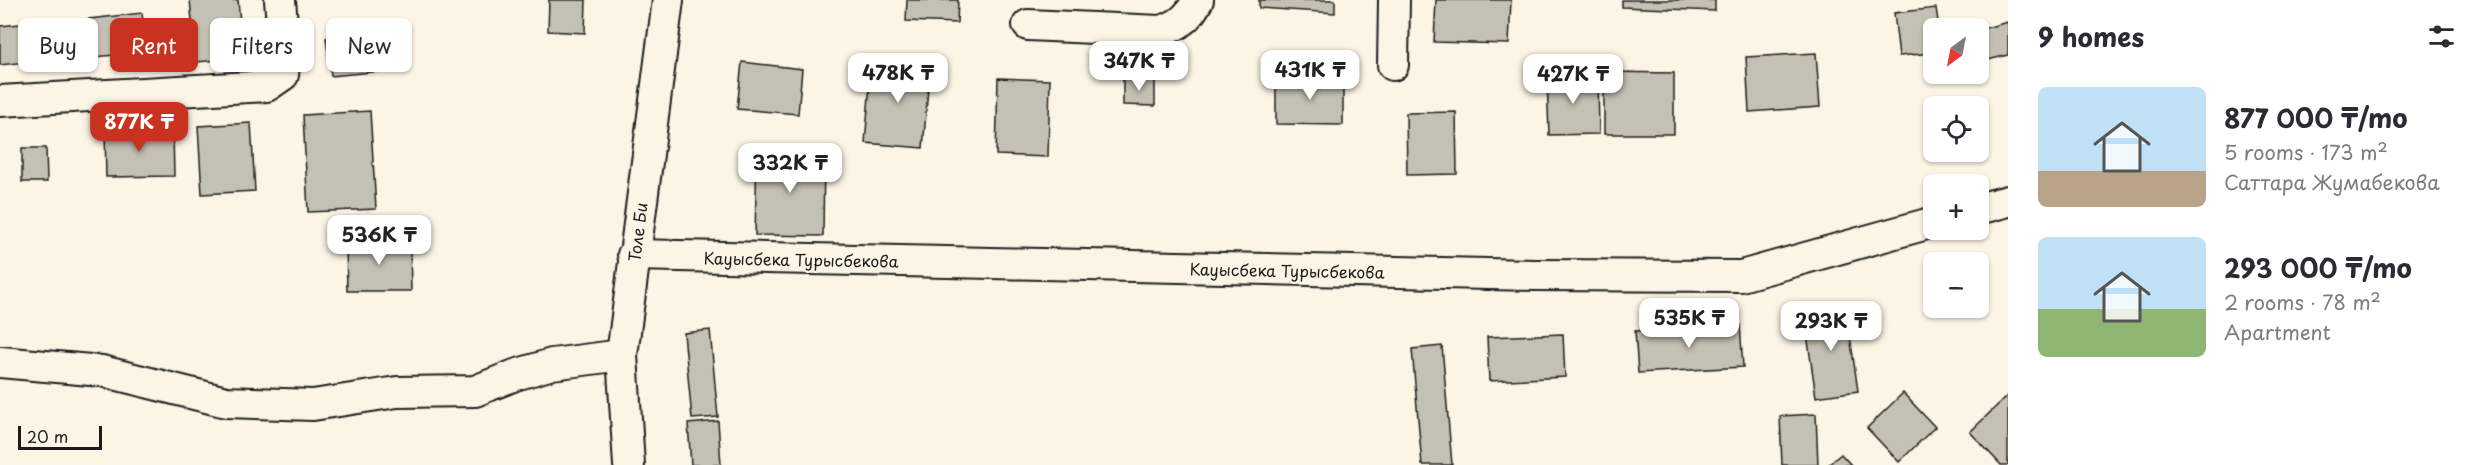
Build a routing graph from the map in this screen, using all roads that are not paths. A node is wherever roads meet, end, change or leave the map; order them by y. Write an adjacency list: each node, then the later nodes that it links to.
1 (280, 0): 7 (street)
2 (668, 0): 11 (street, Толе Би)
3 (1198, 0): 5 (street)
4 (1394, 0): 6 (street)
5 (1028, 25)
6 (1393, 65)
7 (0, 100)
8 (2008, 201): 9 (street)
9 (1989, 206)
10 (1923, 225): 11 (street, Кауысбека Турысбекова)
11 (633, 255): 12 (street, Толе Би)
12 (622, 355): 13 (street); 14 (street, Толе Би)
13 (0, 362)
14 (629, 465)

